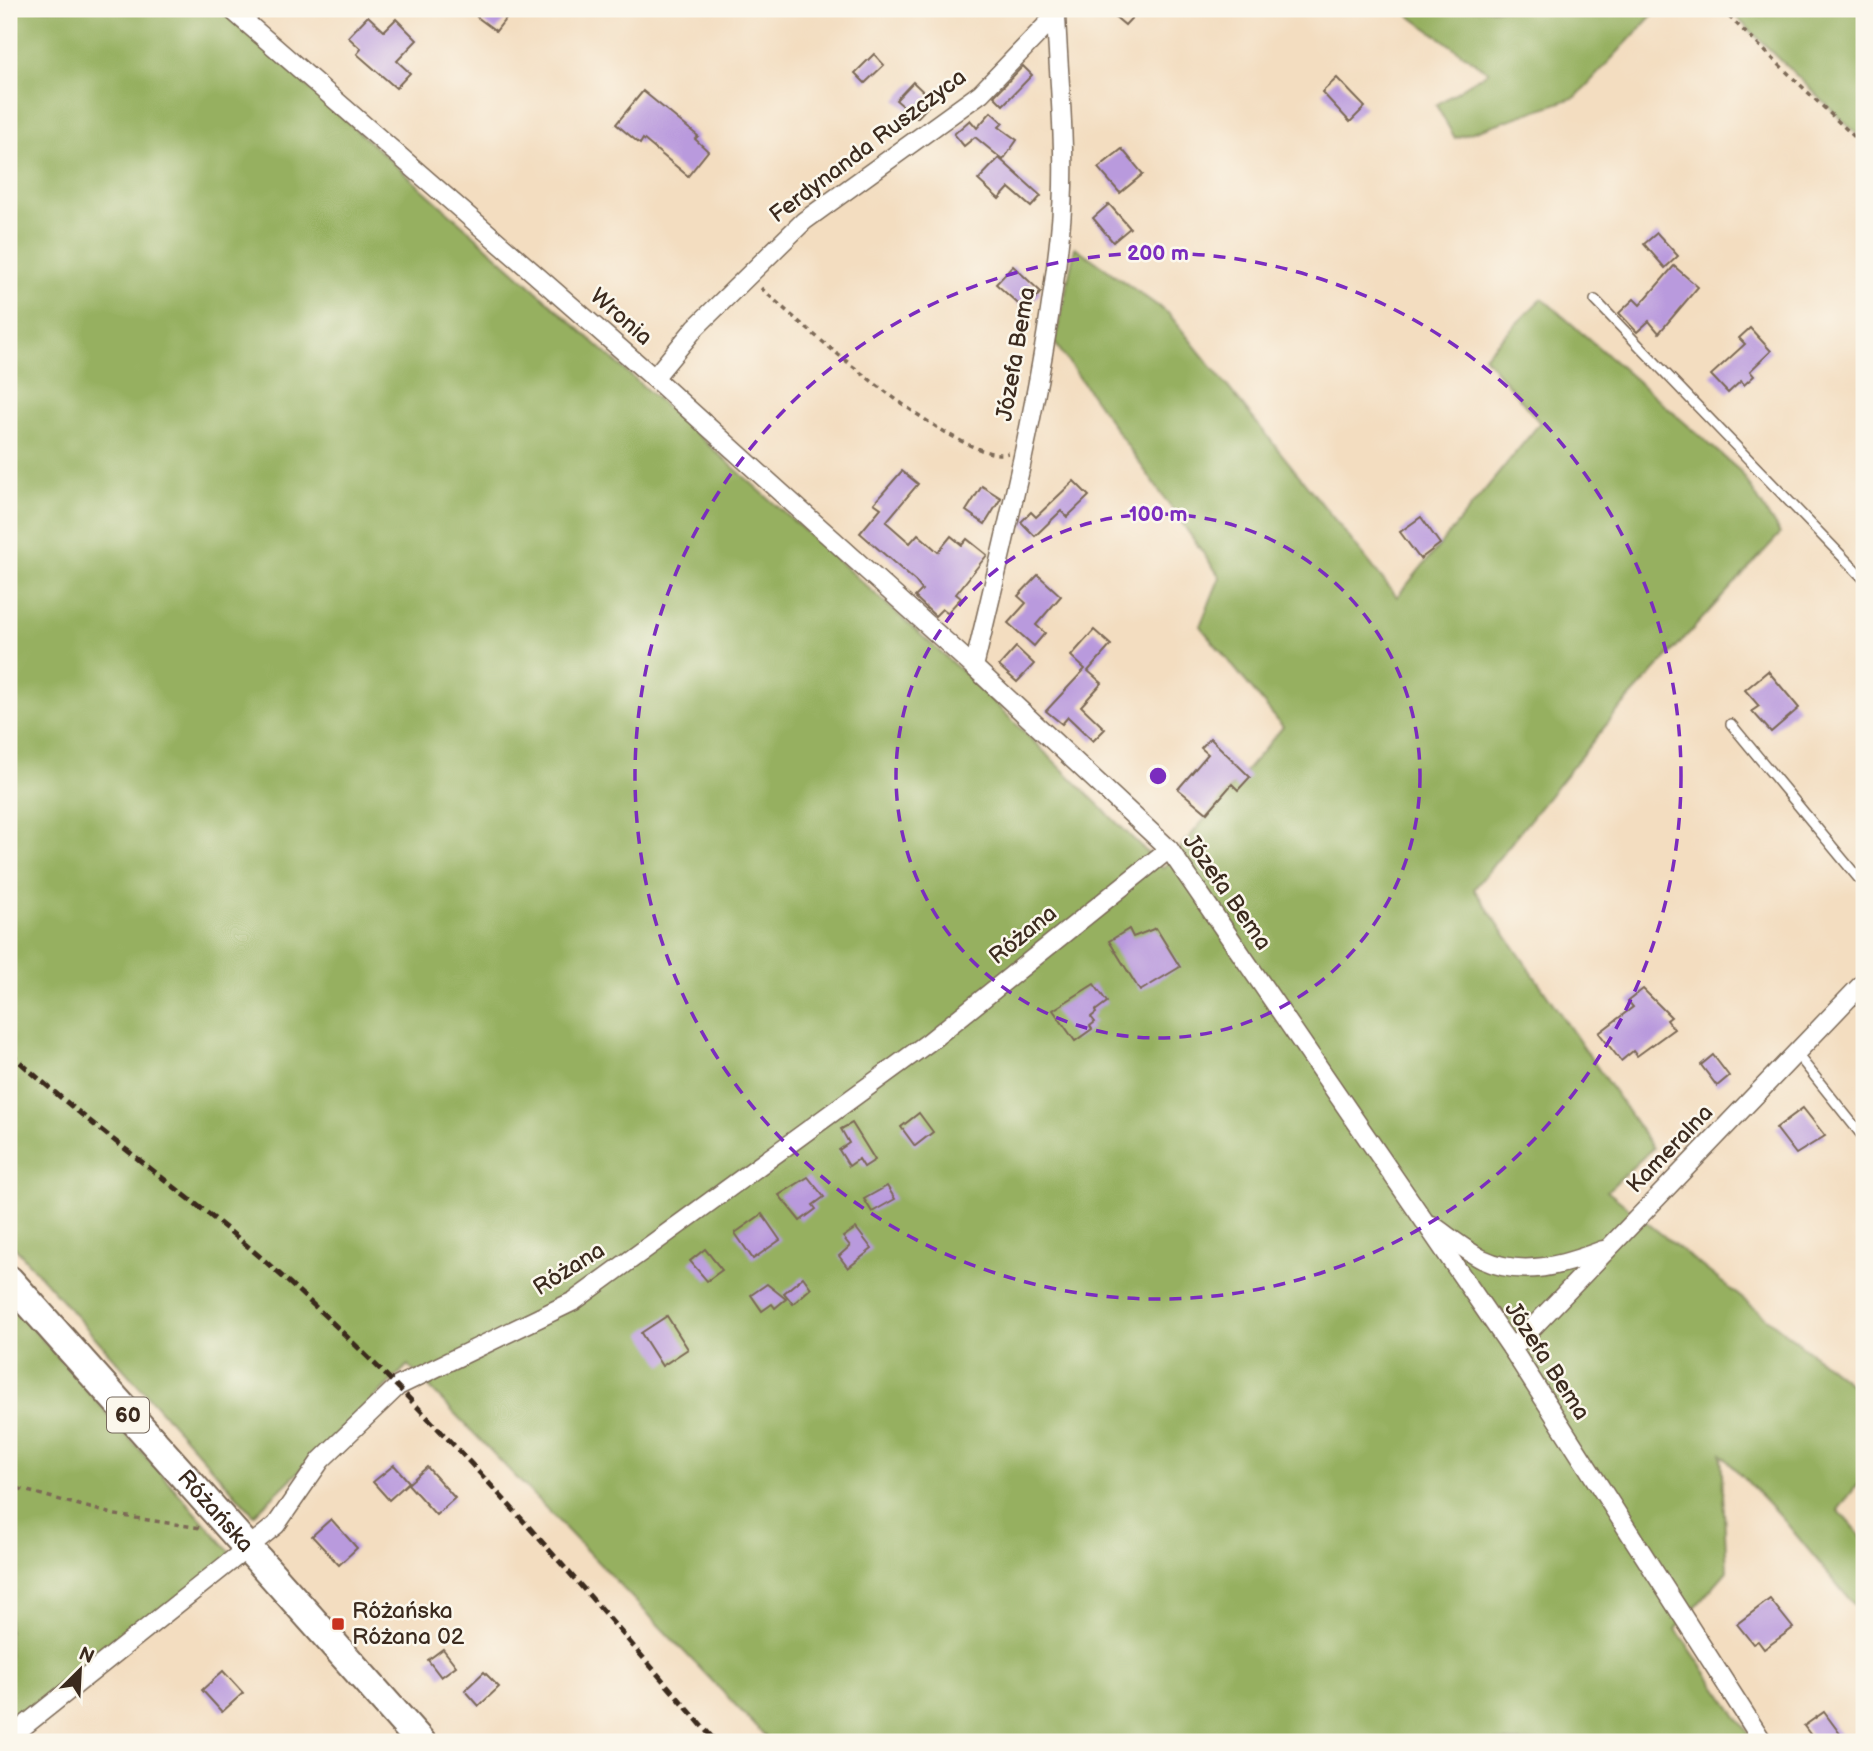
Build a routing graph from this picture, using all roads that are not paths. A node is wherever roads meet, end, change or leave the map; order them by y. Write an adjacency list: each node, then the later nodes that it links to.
1 (231, 9): 4 (street, Wronia)
2 (1058, 12): 4 (street, Ferdynanda Ruszczyca); 6 (street, Józefa Bema)
3 (1595, 300): 5 (lane)
4 (654, 378): 6 (street, Wronia)
5 (1864, 579)
6 (974, 667): 8 (street, Józefa Bema)
7 (1731, 724): 9 (lane)
8 (1169, 849): 13 (street, Józefa Bema); 17 (street, Różana)
9 (1864, 885)
10 (1864, 982): 11 (street, Kameralna)
11 (1796, 1053): 12 (lane); 14 (street, Kameralna)
12 (1864, 1138)
13 (1423, 1219): 14 (street); 16 (street, Józefa Bema)
14 (1610, 1247): 16 (street, Kameralna)
15 (9, 1280): 17 (main road, Różańska / 60)
16 (1512, 1349): 20 (street, Józefa Bema)
17 (247, 1550): 18 (street, Różana); 19 (main road, Różańska / 60)
18 (9, 1738)
19 (421, 1742)
20 (1763, 1742)

